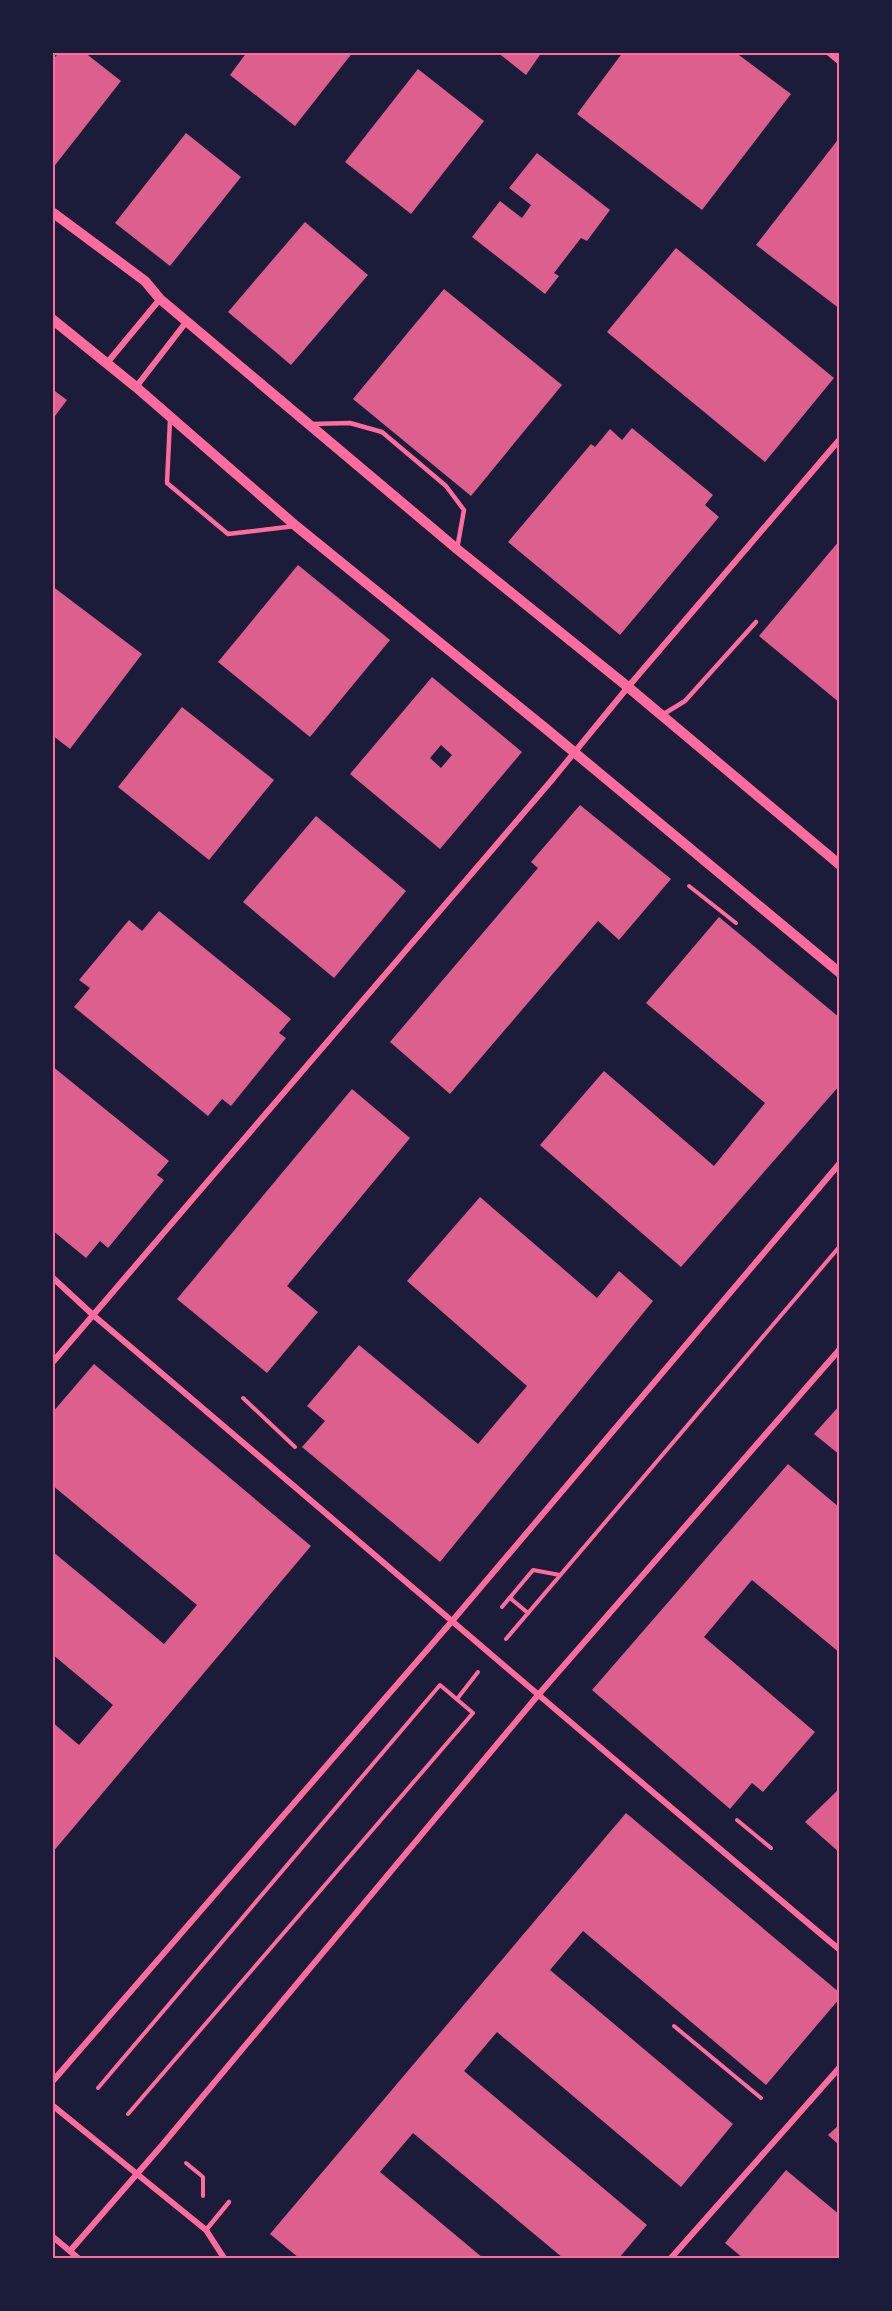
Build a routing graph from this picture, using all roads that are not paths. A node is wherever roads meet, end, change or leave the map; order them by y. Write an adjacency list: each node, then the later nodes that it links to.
1 (828, 52): 2 (street)
2 (840, 62)
3 (52, 212): 4 (street)
4 (160, 299): 6 (street); 7 (street)
5 (52, 319): 7 (street)
6 (187, 321): 8 (street); 10 (street)
7 (107, 363): 8 (street)
8 (136, 387): 9 (street)
9 (170, 417): 12 (street); 12 (lane)
10 (310, 424): 13 (street); 13 (lane)
11 (840, 439): 15 (street)
12 (296, 526): 17 (street)
13 (457, 549): 15 (street)
14 (756, 622): 16 (lane)
15 (628, 687): 16 (street); 17 (street)
16 (662, 716): 18 (street)
17 (574, 752): 19 (street); 22 (street)
18 (840, 866)
19 (840, 973)
20 (840, 1163): 25 (street)
21 (52, 1277): 22 (street)
22 (93, 1315): 24 (street); 25 (street)
23 (840, 1349): 26 (street)
24 (52, 1363)
25 (453, 1620): 26 (street); 29 (street)
26 (539, 1694): 27 (street); 31 (street)
27 (840, 1950)
28 (840, 2067): 38 (street)
29 (52, 2082)
30 (52, 2105): 31 (street)
31 (137, 2174): 33 (street); 35 (street)
32 (229, 2202): 33 (lane)
33 (206, 2230): 37 (street)
34 (52, 2236): 35 (street)
35 (70, 2252): 36 (street)
36 (78, 2259)
37 (224, 2259)
38 (671, 2259)

